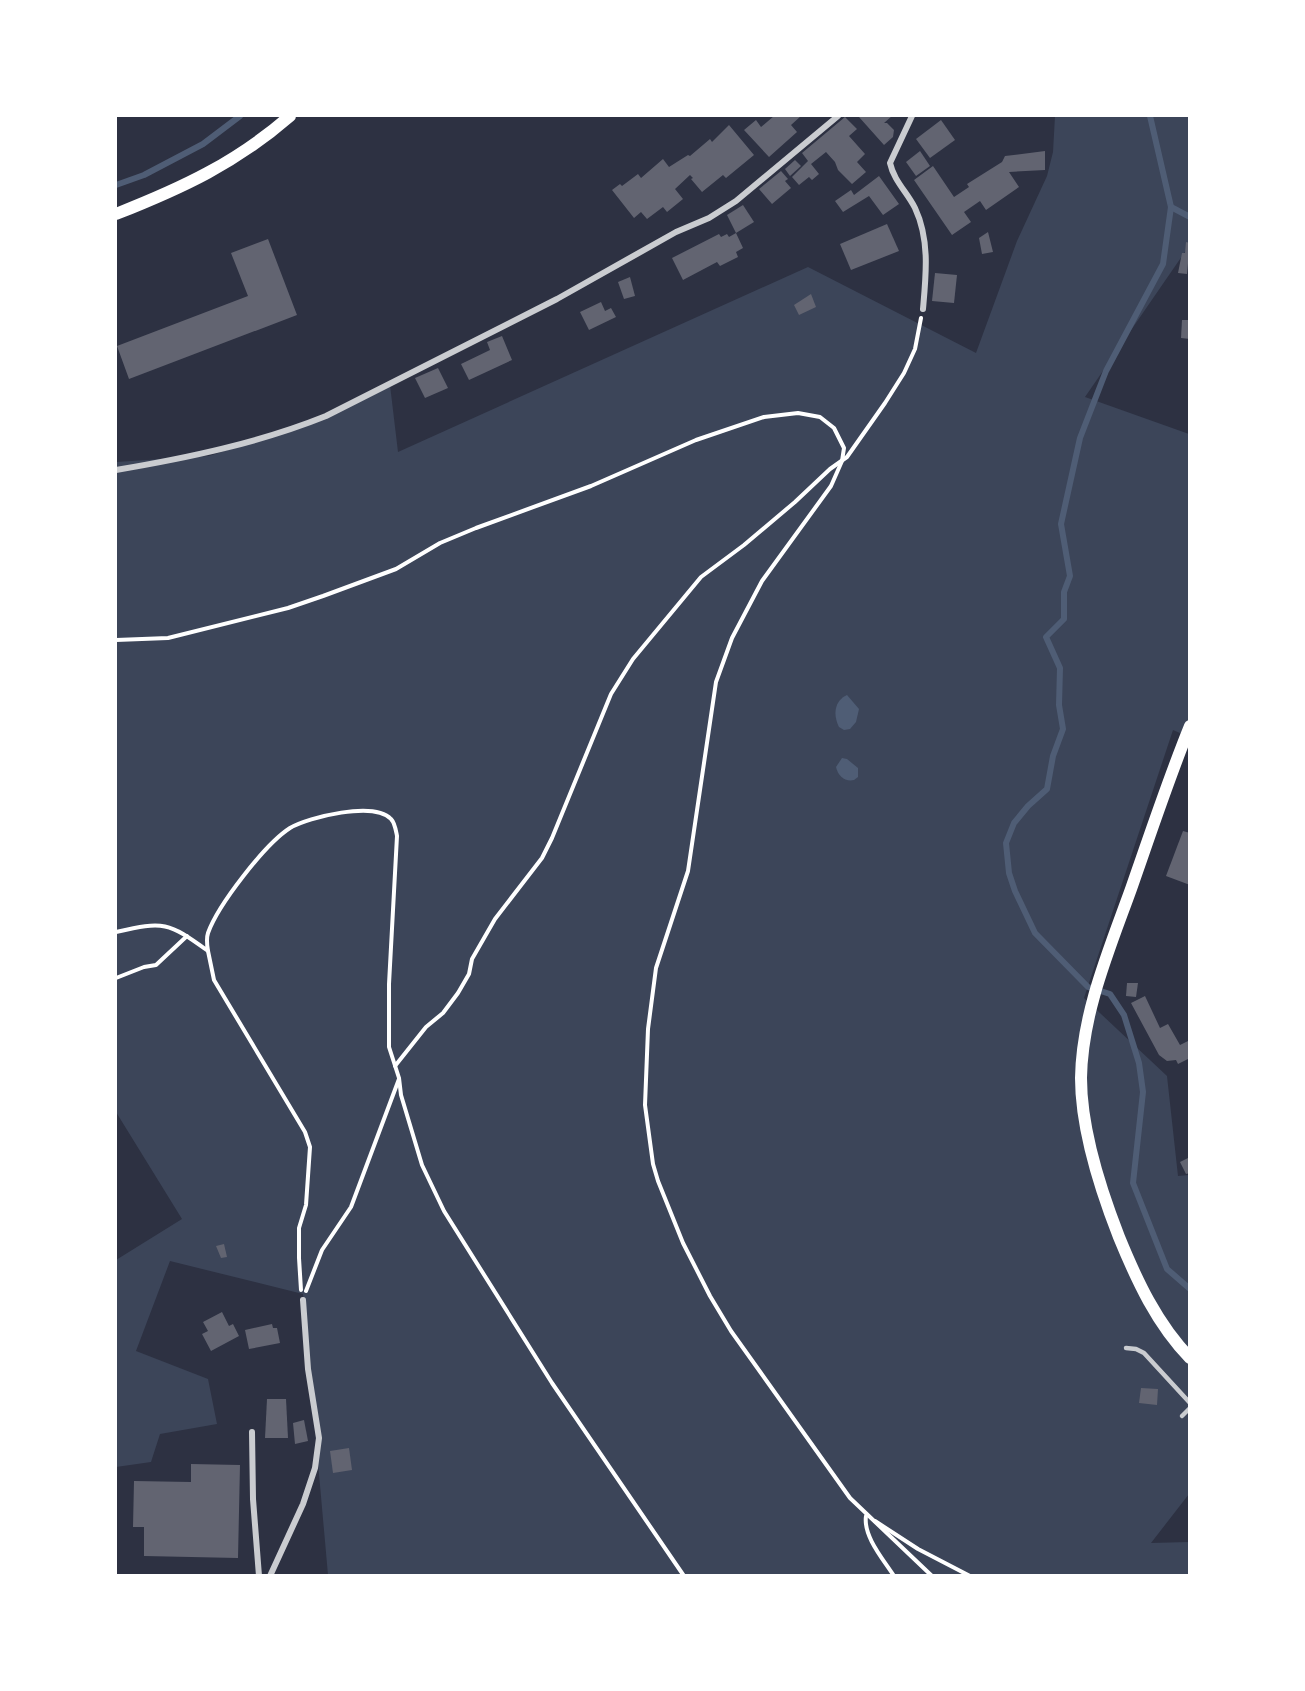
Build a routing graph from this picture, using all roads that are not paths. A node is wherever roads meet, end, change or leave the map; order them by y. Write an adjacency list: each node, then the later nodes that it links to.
1 (290, 116): 4 (main road)
2 (838, 116): 6 (street)
3 (912, 116): 5 (street)
4 (116, 214)
5 (922, 309)
6 (116, 470)
7 (1190, 726): 10 (main road)
8 (303, 1300): 16 (street)
9 (1126, 1348): 11 (lane)
10 (1190, 1358)
11 (1190, 1403)
12 (1190, 1408): 13 (lane)
13 (1182, 1416)
14 (252, 1432): 15 (street)
15 (259, 1575)
16 (270, 1575)

